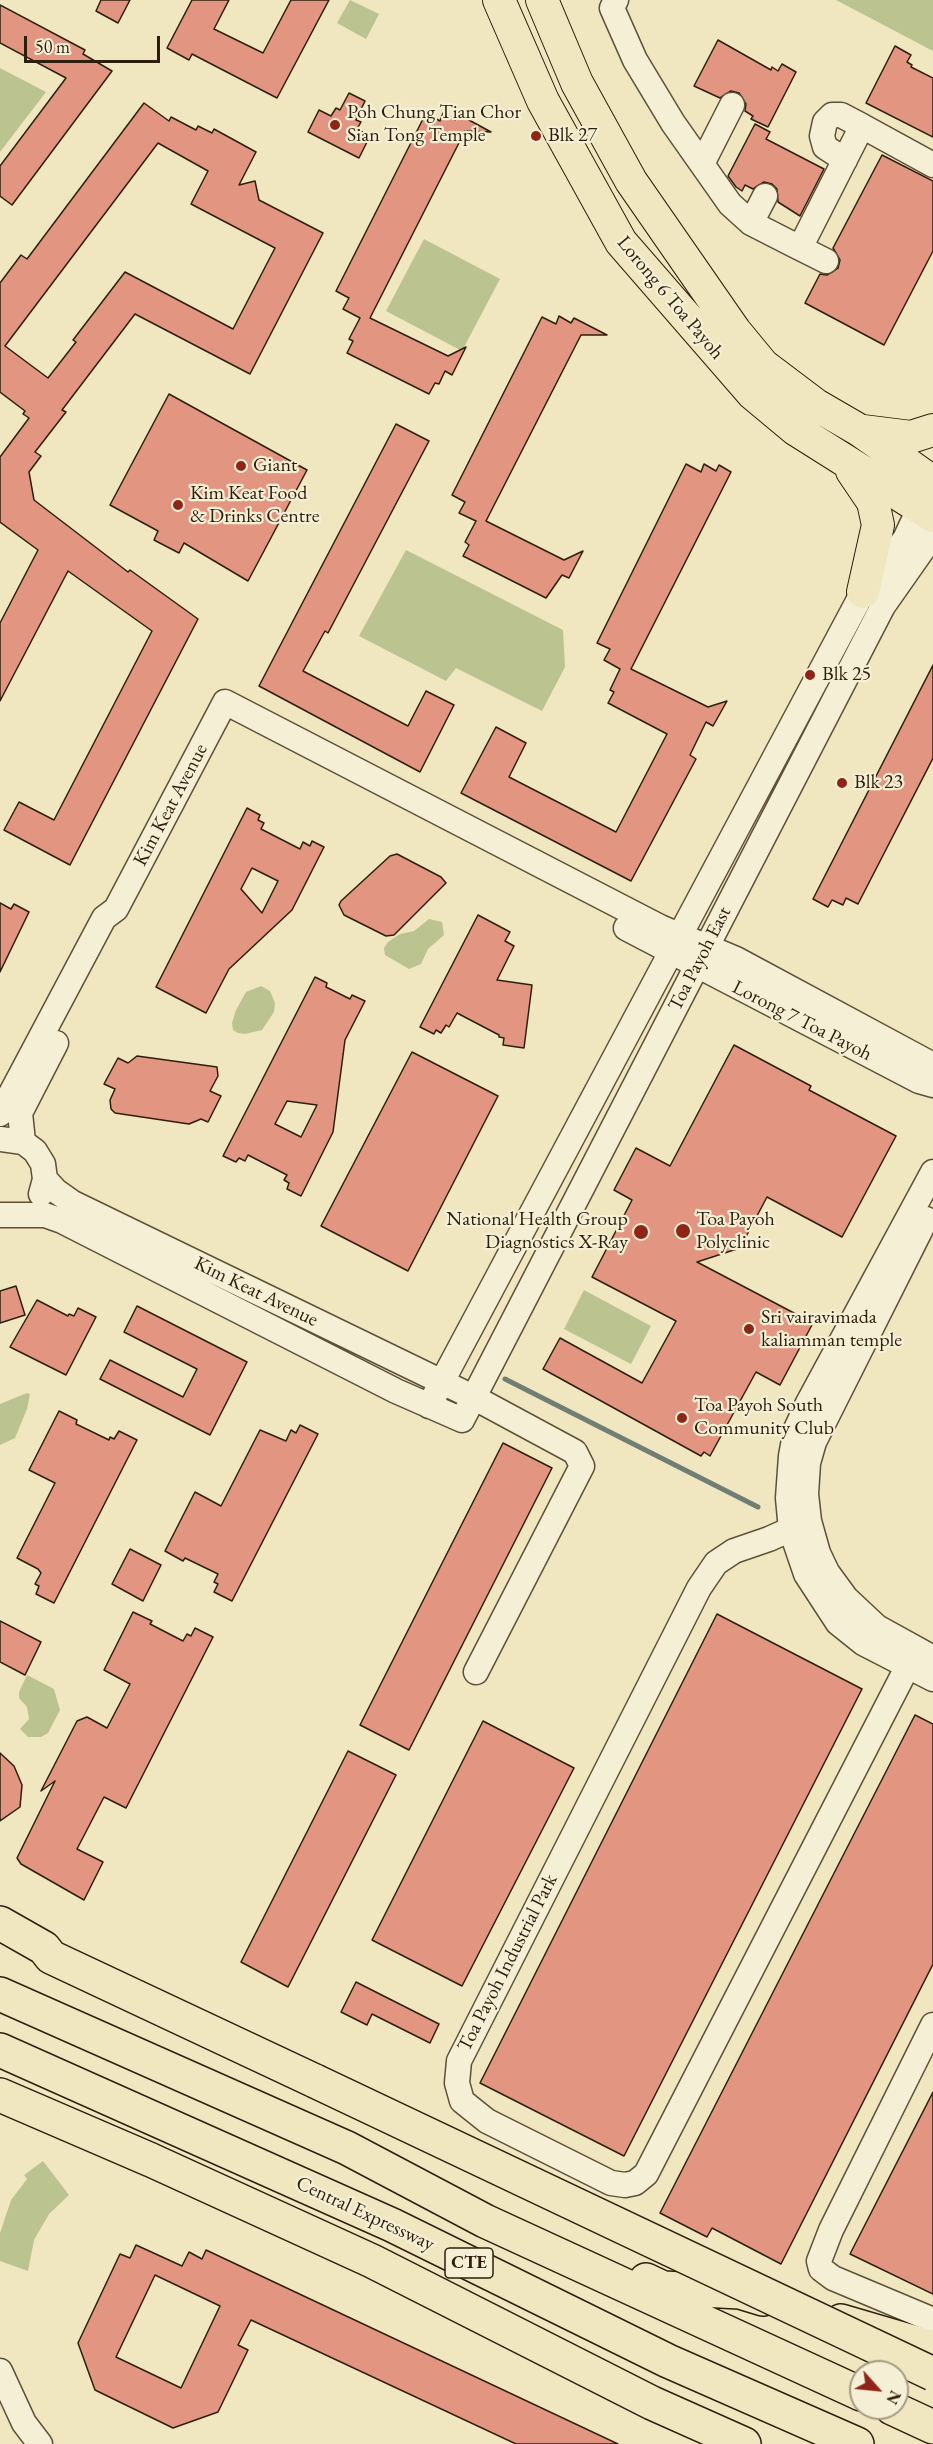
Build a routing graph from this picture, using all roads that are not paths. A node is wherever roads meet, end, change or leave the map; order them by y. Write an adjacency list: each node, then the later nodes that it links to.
1 (499, 0): 15 (main road, Lorong 6 Toa Payoh)
2 (542, 0): 13 (main road, Lorong 6 Toa Payoh)
3 (616, 0): 7 (street)
4 (732, 105): 7 (street)
5 (862, 126): 6 (street); 6 (street); 8 (street)
6 (845, 160): 11 (street)
7 (702, 164): 10 (street)
8 (933, 165)
9 (765, 196): 10 (street)
10 (751, 223): 11 (street)
11 (800, 249): 12 (street)
12 (826, 261)
13 (859, 430): 14 (main road); 16 (main road, Lorong 6 Toa Payoh)
14 (933, 430)
15 (849, 465): 16 (main road, Lorong 6 Toa Payoh); 17 (main road)
16 (931, 499): 17 (street, Toa Payoh East); 21 (street, Toa Payoh East)
17 (863, 592): 20 (street, Toa Payoh East)
18 (221, 709): 19 (street, Kim Keat Avenue); 20 (street, Toa Payoh East)
19 (116, 909): 24 (street, Kim Keat Avenue); 25 (street, Kim Keat Avenue)
20 (676, 944): 21 (street, Lorong 7 Toa Payoh); 30 (street, Toa Payoh East)
21 (702, 956): 22 (street, Lorong 7 Toa Payoh); 23 (street, Lorong 7 Toa Payoh); 31 (street, Toa Payoh East)
22 (933, 1065)
23 (933, 1085)
24 (0, 1114)
25 (11, 1140): 27 (street, Kim Keat Avenue)
26 (933, 1172): 33 (street)
27 (45, 1179): 29 (street, Kim Keat Avenue); 30 (street, Kim Keat Avenue)
28 (933, 1204): 33 (street)
29 (10, 1214): 32 (street, Kim Keat Avenue)
30 (442, 1383): 31 (street, Kim Keat Avenue); 32 (street, Toa Payoh East)
31 (473, 1397): 32 (street, Toa Payoh East); 35 (street)
32 (429, 1406)
33 (800, 1525): 34 (street); 34 (street, Toa Payoh Industrial Park)
34 (919, 1658): 36 (street)
35 (476, 1672)
36 (933, 1679)
37 (0, 1923): 39 (highway)
38 (0, 1934): 39 (highway)
39 (51, 1957): 48 (highway, bridge)
40 (0, 1994): 44 (highway, CTE)
41 (933, 2025): 45 (street)
42 (0, 2050): 54 (highway, Central Expressway / CTE)
43 (0, 2095): 53 (highway)
44 (485, 2221): 46 (highway); 49 (highway, CTE)
45 (933, 2320)
46 (933, 2348)
47 (0, 2371): 52 (street)
48 (933, 2374)
49 (849, 2388)
50 (909, 2416): 51 (highway)
51 (933, 2427)
52 (40, 2444)
53 (744, 2444)
54 (857, 2444)

